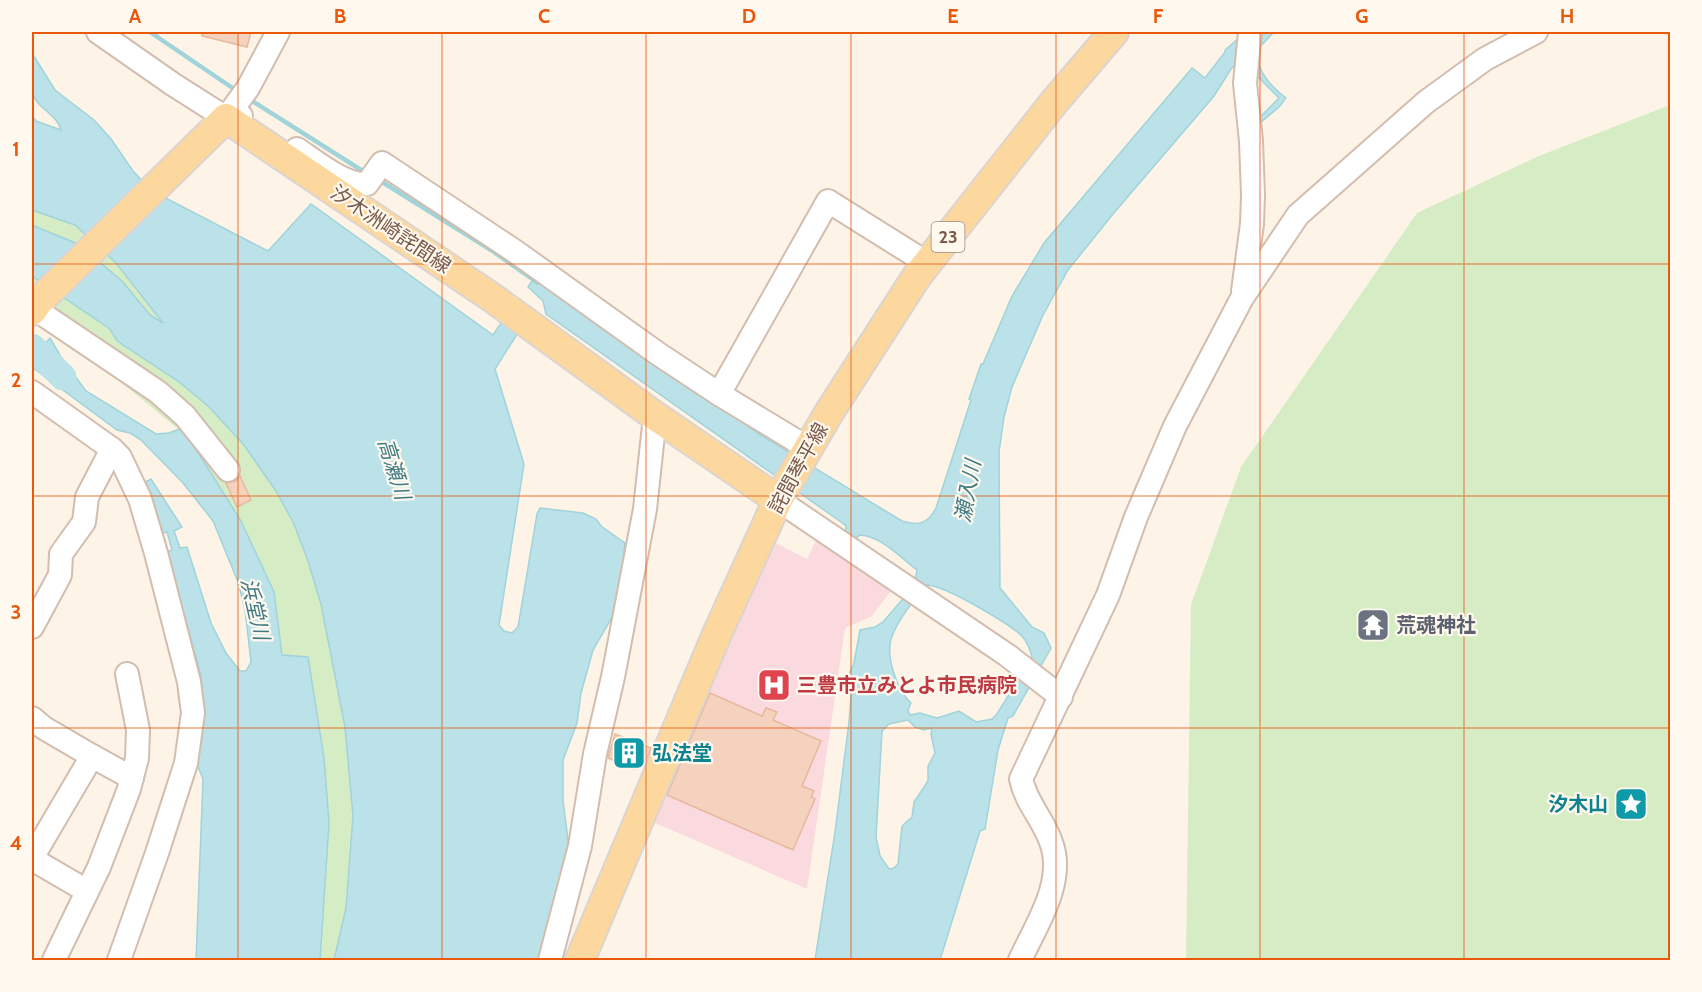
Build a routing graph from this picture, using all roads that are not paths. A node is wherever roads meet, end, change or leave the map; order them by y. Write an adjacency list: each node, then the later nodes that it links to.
1 (98, 32): 8 (street)
2 (278, 32): 8 (street)
3 (1114, 32): 9 (main road, 詫間琴平線 / 23)
4 (1250, 32): 10 (street)
5 (1500, 32): 7 (street)
6 (1536, 32): 7 (street)
7 (1485, 59): 10 (street)
8 (234, 108): 11 (main road); 13 (street); 14 (main road, 汐木洲崎詫間線)
9 (927, 263): 13 (street); 16 (main road, 詫間琴平線 / 23)
10 (1242, 298): 21 (street)
11 (34, 307): 17 (street)
12 (32, 392): 15 (street)
13 (719, 394): 16 (street)
14 (655, 416): 18 (main road, 汐木洲崎詫間線); 29 (street)
15 (112, 449): 19 (street); 28 (street)
16 (806, 453): 18 (main road, 詫間琴平線 / 23)
17 (228, 470)
18 (780, 496): 21 (street); 30 (main road, 詫間琴平線 / 23)
19 (32, 627)
20 (127, 674): 24 (street)
21 (1061, 697): 31 (street)
22 (32, 720): 23 (street)
23 (92, 756): 24 (street); 25 (street)
24 (132, 778): 26 (street)
25 (32, 858): 26 (street)
26 (87, 891): 27 (street)
27 (54, 960)
28 (119, 960)
29 (550, 960)
30 (580, 960)
31 (1020, 960)

